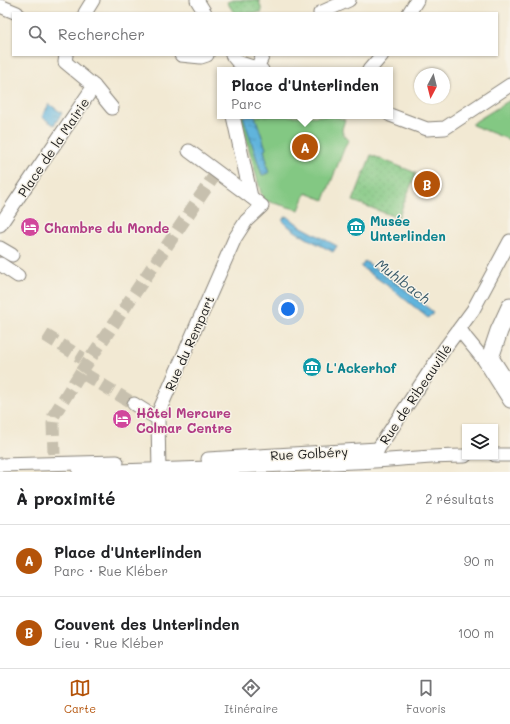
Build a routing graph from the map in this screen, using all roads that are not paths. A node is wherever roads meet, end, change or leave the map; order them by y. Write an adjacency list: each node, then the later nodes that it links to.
1 (93, 0): 7 (street)
2 (197, 0): 8 (street)
3 (349, 0): 9 (street)
4 (417, 0): 10 (street)
5 (0, 6): 6 (street)
6 (15, 12)
7 (85, 12)
8 (204, 12)
9 (322, 12)
10 (410, 12)
11 (66, 56): 19 (street, Place de la Mairie)
12 (233, 56): 15 (street)
13 (262, 56): 16 (street)
14 (381, 56): 17 (street)
15 (253, 67)
16 (259, 67)
17 (372, 67)
18 (510, 85): 21 (street)
19 (94, 86): 20 (street); 25 (street, Place de la Mairie)
20 (112, 108)
21 (393, 117)
22 (234, 119): 24 (street)
23 (189, 151): 24 (street)
24 (251, 197): 37 (street, Rue du Rempart)
25 (0, 226)
26 (510, 241): 32 (street, Rue de Ribeauvillé)
27 (0, 248): 28 (street)
28 (12, 256)
29 (0, 264): 30 (street)
30 (18, 276)
31 (510, 307): 33 (main road)
32 (460, 329): 33 (street); 35 (street); 38 (street, Rue de Ribeauvillé)
33 (490, 358): 34 (main road)
34 (510, 389)
35 (510, 401)
36 (134, 404): 37 (street)
37 (158, 419): 44 (street, Rue du Rempart)
38 (376, 455): 41 (street, Rue Golbéry); 42 (street, Rue Golbéry); 44 (street, Rue Golbéry)
39 (498, 455): 40 (street)
40 (510, 455)
41 (462, 456)
42 (321, 463): 44 (street, Rue Golbéry); 46 (street)
43 (0, 465): 44 (street, Rue Golbéry)
44 (159, 468): 45 (street, Rue Golbéry)
45 (79, 472)
46 (332, 472)

